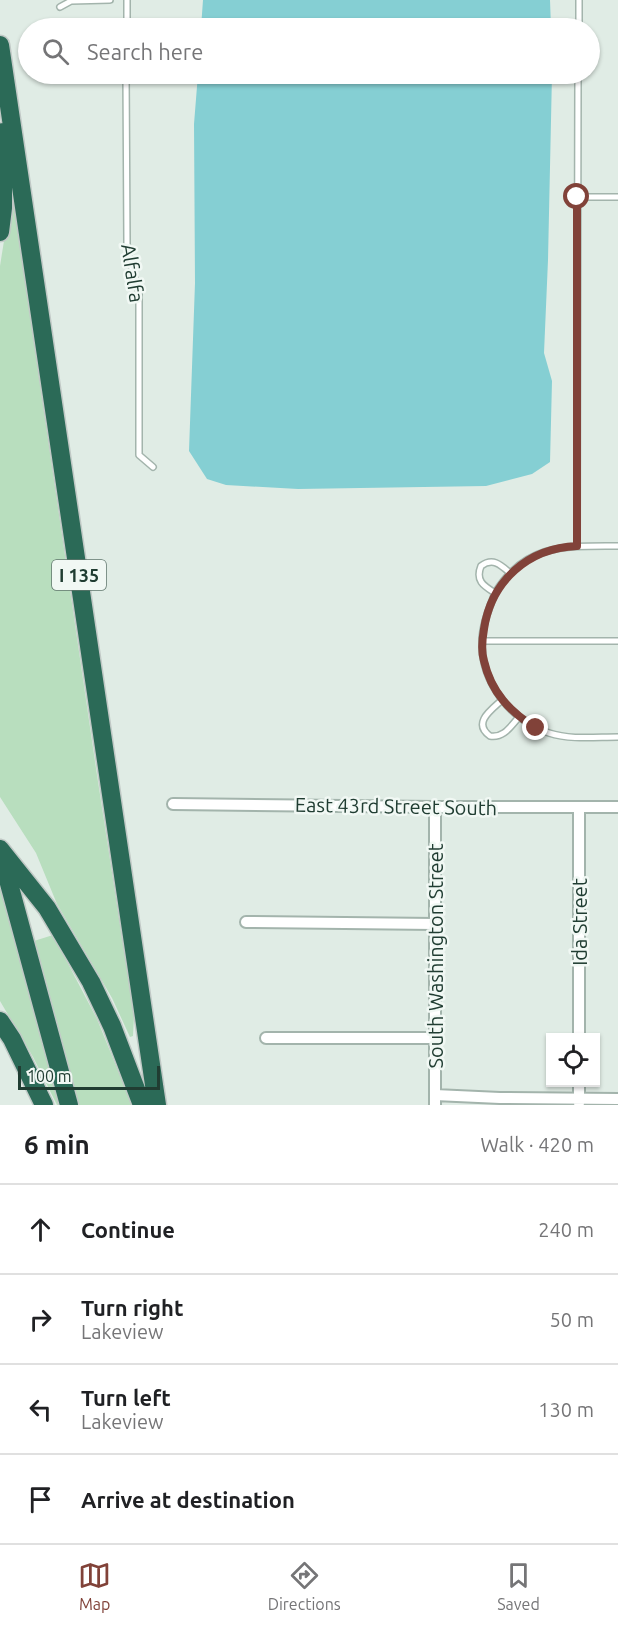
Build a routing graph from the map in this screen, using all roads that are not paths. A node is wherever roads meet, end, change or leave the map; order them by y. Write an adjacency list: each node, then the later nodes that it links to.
1 (110, 0): 4 (lane)
2 (127, 0): 5 (lane)
3 (579, 0): 6 (lane)
4 (60, 7)
5 (127, 18)
6 (579, 18)
7 (0, 45): 41 (highway, I 135)
8 (126, 84): 14 (lane, Alfalfa)
9 (578, 84): 11 (lane)
10 (0, 98): 13 (highway)
11 (577, 197): 12 (lane); 15 (lane)
12 (618, 197)
13 (0, 232)
14 (153, 467)
15 (577, 546): 16 (lane); 17 (lane)
16 (618, 546)
17 (510, 573): 18 (lane); 18 (lane)
18 (495, 593): 19 (lane)
19 (482, 641): 20 (lane); 21 (lane)
20 (618, 641)
21 (502, 700): 22 (lane); 22 (lane)
22 (519, 717): 23 (lane)
23 (618, 737)
24 (173, 804): 25 (street, East 43rd Street South)
25 (435, 807): 26 (street, East 43rd Street South); 30 (street, South Washington Street)
26 (579, 807): 27 (street, East 43rd Street South); 32 (street, Ida Street)
27 (618, 807)
28 (0, 849): 39 (highway); 40 (highway)
29 (246, 922): 30 (street)
30 (435, 924): 34 (street, South Washington Street)
31 (0, 1021): 38 (highway)
32 (579, 1033)
33 (266, 1038): 34 (street)
34 (435, 1038): 36 (street, South Washington Street)
35 (618, 1099): 37 (street)
36 (435, 1100): 37 (street)
37 (579, 1102)
38 (44, 1105)
39 (69, 1105)
40 (142, 1105)
41 (157, 1105)

